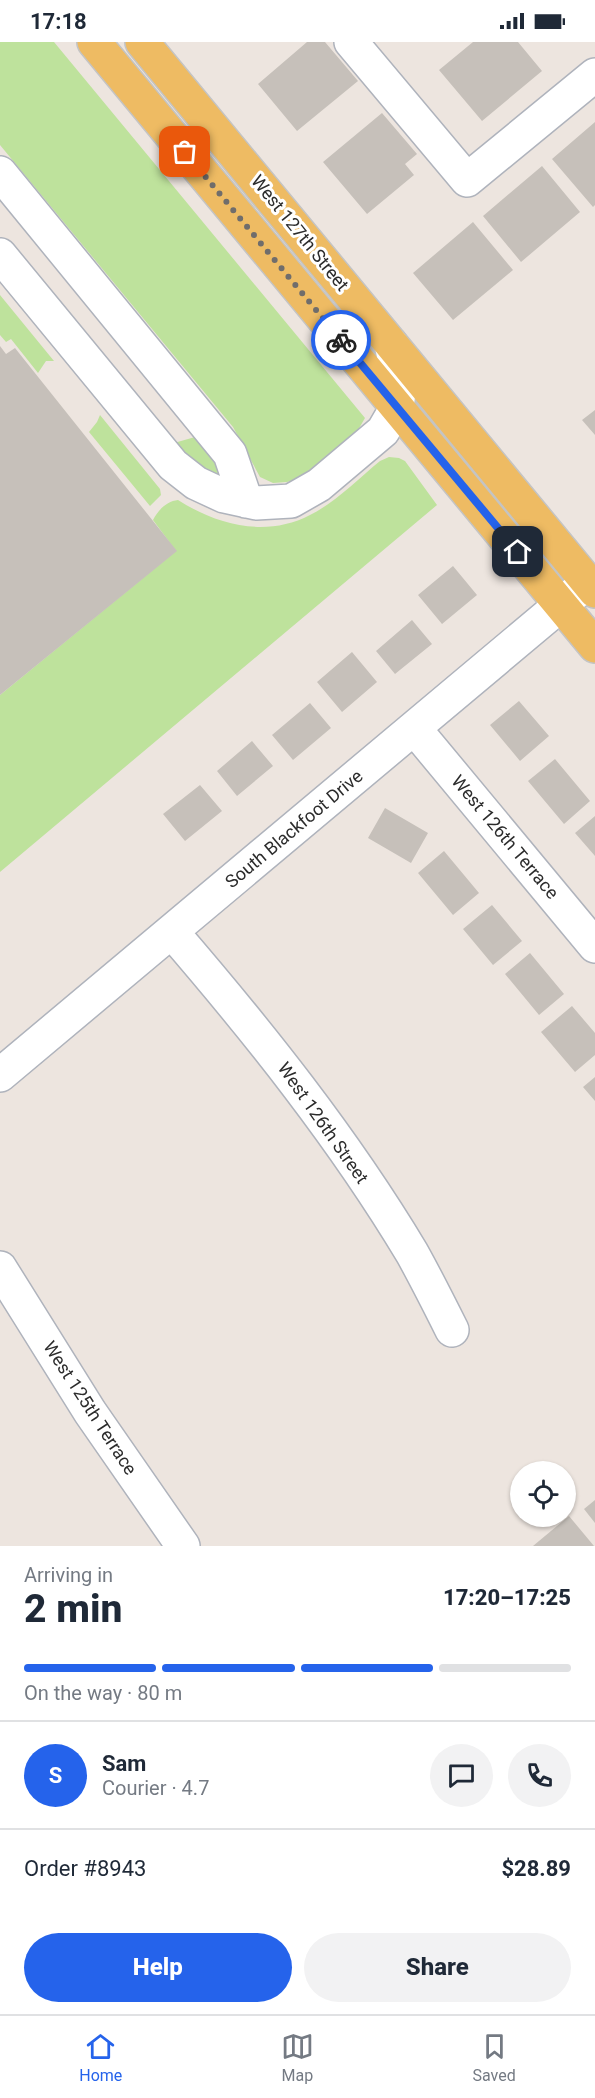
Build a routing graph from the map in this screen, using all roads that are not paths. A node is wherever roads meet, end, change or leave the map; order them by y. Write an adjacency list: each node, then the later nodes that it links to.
1 (94, 42): 8 (main road, West 127th Street)
2 (142, 42): 7 (main road, West 127th Street)
3 (351, 42): 4 (street)
4 (595, 75)
5 (0, 173): 9 (street)
6 (0, 255): 9 (street)
7 (391, 344): 8 (street); 10 (main road, West 127th Street)
8 (397, 407): 9 (street); 11 (main road, West 127th Street)
9 (246, 501)
10 (591, 586): 11 (street, South Blackfoot Drive)
11 (560, 604): 12 (main road, West 127th Street); 13 (street, South Blackfoot Drive)
12 (595, 646)
13 (414, 728): 14 (street, South Blackfoot Drive); 15 (street, West 126th Terrace)
14 (172, 932): 16 (street, South Blackfoot Drive); 18 (street, West 126th Street)
15 (595, 946)
16 (0, 1075)
17 (0, 1268): 19 (street, West 125th Terrace)
18 (452, 1330)
19 (183, 1546)

